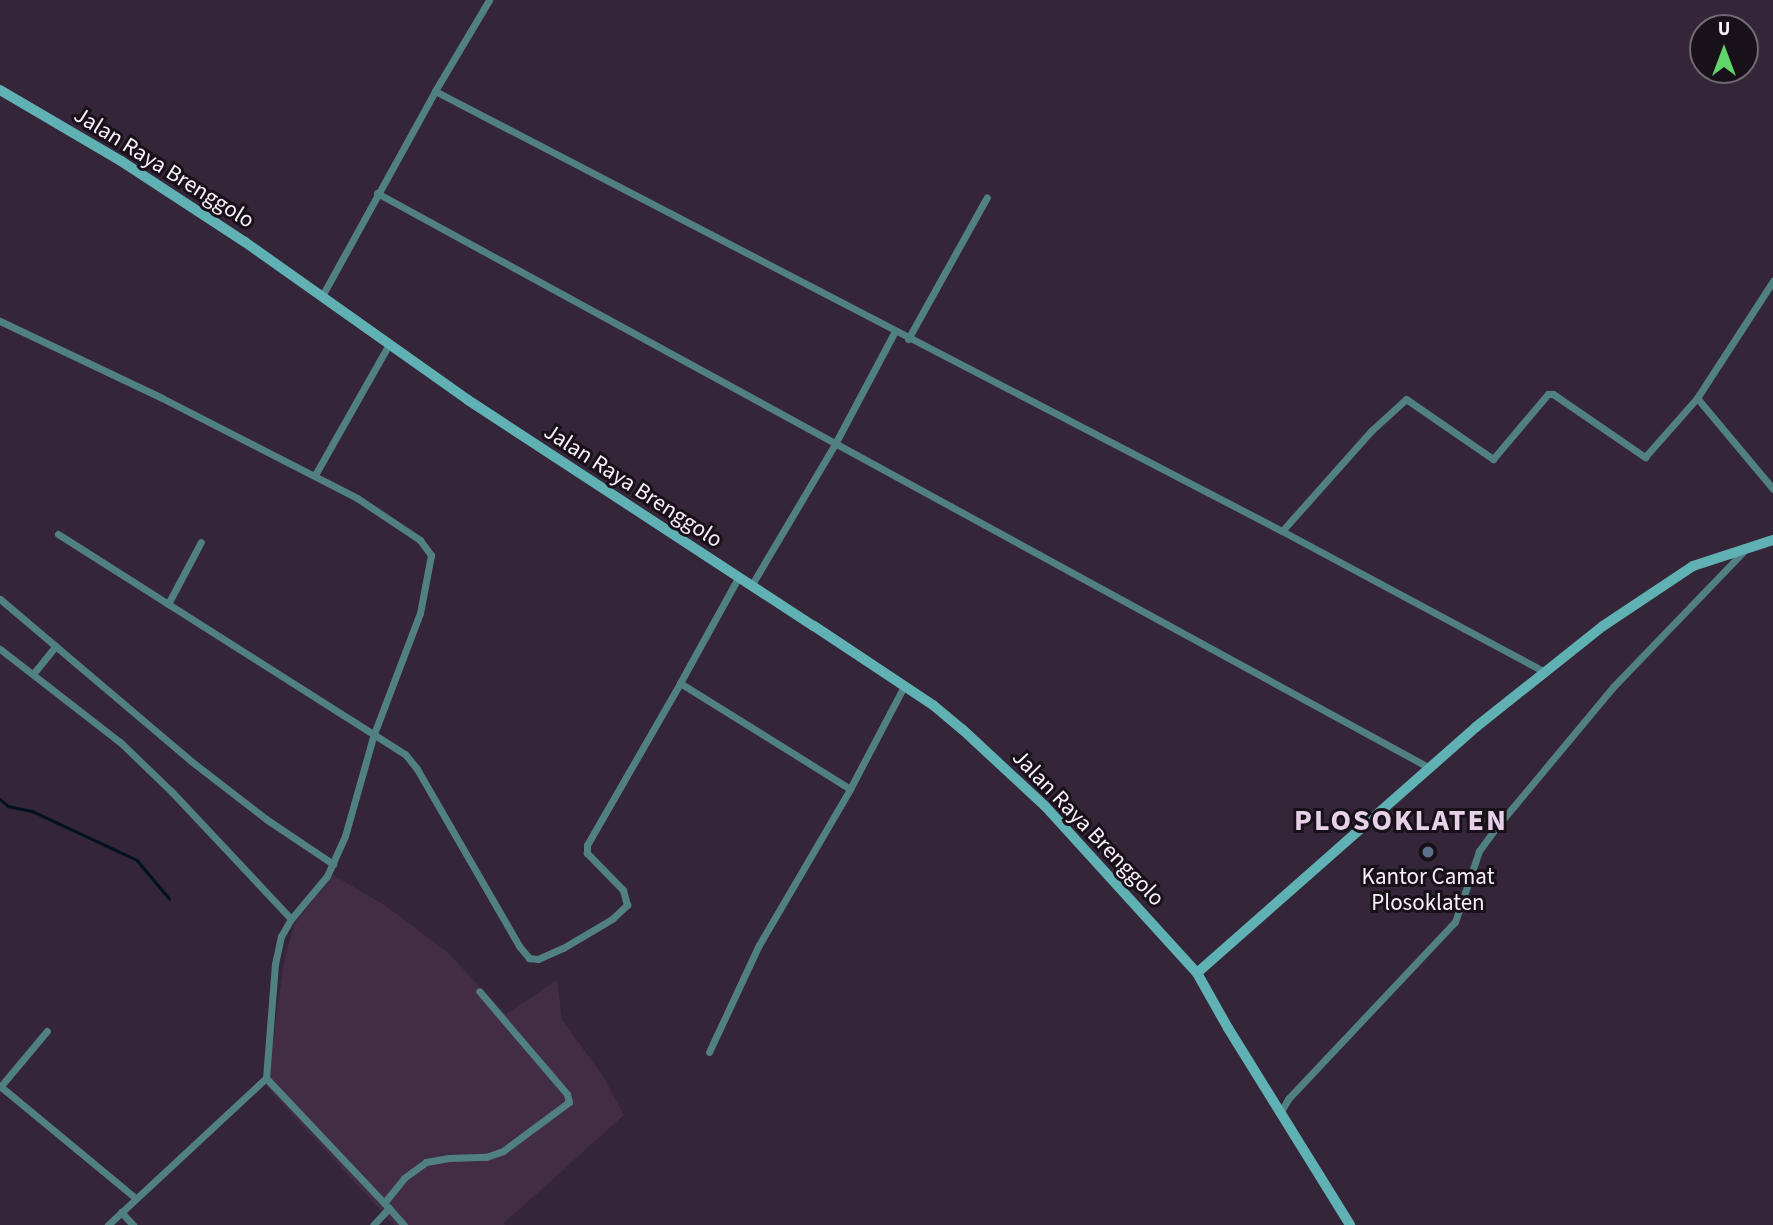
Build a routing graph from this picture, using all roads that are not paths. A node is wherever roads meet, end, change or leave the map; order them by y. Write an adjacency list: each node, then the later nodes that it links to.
1 (489, 0): 3 (street)
2 (0, 90): 7 (main road, Jalan Raya Brenggolo)
3 (435, 91): 4 (street); 9 (street)
4 (377, 193): 7 (street); 13 (street)
5 (987, 197): 10 (street)
6 (1773, 281): 12 (street)
7 (322, 296): 11 (main road, Jalan Raya Brenggolo)
8 (0, 321): 14 (street)
9 (895, 331): 10 (street); 13 (street)
10 (908, 339): 16 (street)
11 (389, 344): 14 (street); 21 (main road, Jalan Raya Brenggolo)
12 (1697, 398): 15 (street); 16 (street)
13 (836, 442): 22 (street); 32 (street)
14 (315, 475): 31 (street)
15 (1773, 489)
16 (1282, 531): 27 (street)
17 (58, 534): 24 (street)
18 (1773, 540): 20 (main road)
19 (201, 542): 24 (street)
20 (1749, 546): 27 (main road); 42 (street)
21 (738, 578): 22 (main road, Jalan Raya Brenggolo); 29 (street)
22 (751, 586): 30 (main road, Jalan Raya Brenggolo)
23 (0, 599): 25 (street)
24 (168, 604): 31 (street)
25 (56, 646): 28 (street); 34 (street)
26 (0, 649): 28 (street)
27 (1543, 671): 32 (main road)
28 (33, 674): 35 (street)
29 (680, 683): 31 (street); 33 (street)
30 (904, 685): 33 (street); 36 (main road, Jalan Raya Brenggolo)
31 (373, 737): 34 (street)
32 (1430, 768): 36 (main road)
33 (850, 789): 39 (street)
34 (333, 864): 35 (street)
35 (290, 919): 40 (street)
36 (1197, 972): 42 (main road, Jalan Raya Brenggolo)
37 (479, 991): 44 (street)
38 (47, 1031): 41 (street)
39 (709, 1052)
40 (267, 1079): 43 (street); 44 (street)
41 (0, 1086): 43 (street)
42 (1280, 1113): 50 (main road, Jalan Raya Brenggolo)
43 (134, 1197): 45 (street)
44 (386, 1205): 48 (street); 49 (street)
45 (121, 1212): 46 (street); 47 (street)
46 (107, 1225)
47 (133, 1225)
48 (373, 1225)
49 (404, 1225)
50 (1350, 1225)

